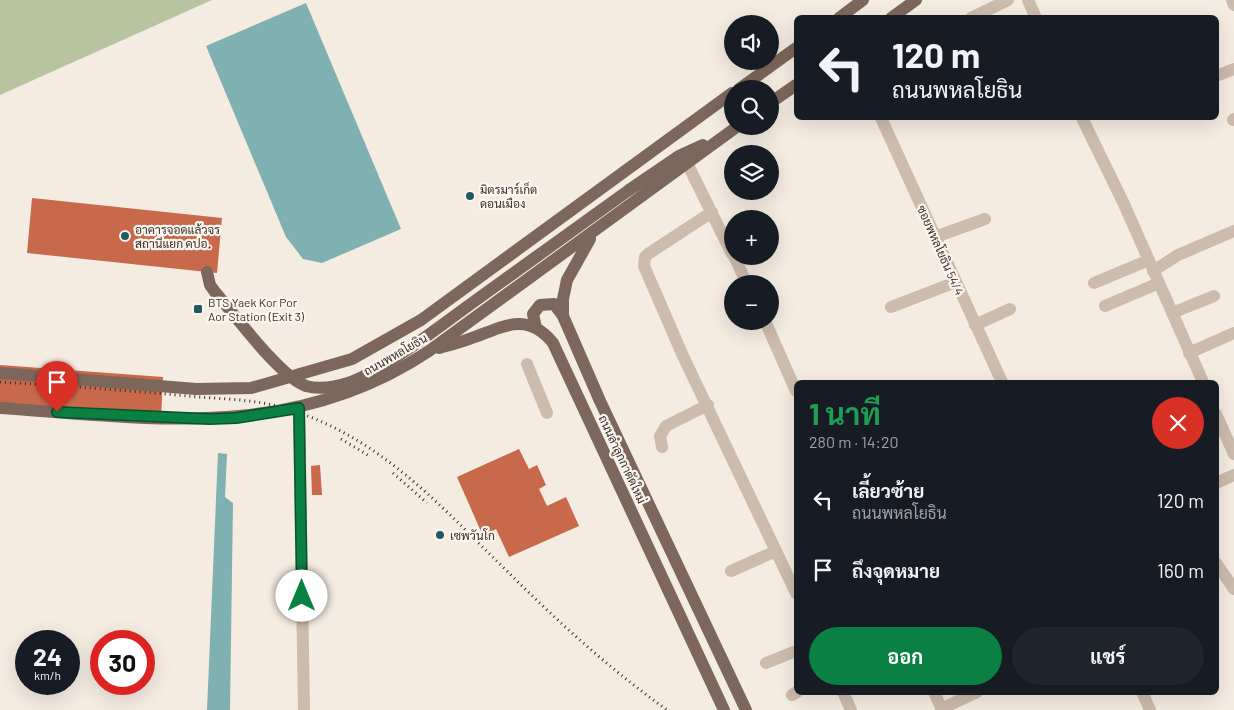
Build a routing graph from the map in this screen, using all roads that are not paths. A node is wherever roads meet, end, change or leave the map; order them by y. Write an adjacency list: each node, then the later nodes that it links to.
1 (863, 0): 7 (main road)
2 (916, 0): 8 (main road)
3 (1008, 0): 9 (street)
4 (1028, 0): 10 (street)
5 (1232, 0): 6 (street)
6 (1234, 4)
7 (843, 15)
8 (895, 15)
9 (977, 15)
10 (1035, 15)
11 (794, 49): 14 (main road)
12 (1234, 69): 13 (street)
13 (1219, 75)
14 (752, 80)
15 (794, 86): 16 (main road)
16 (779, 97)
17 (724, 99): 46 (main road, ถนนพหลโยธิน)
18 (882, 120): 28 (street, ซอยพหลโยธิน 54/4)
19 (1083, 120): 29 (street)
20 (724, 134): 30 (main road, bridge)
21 (726, 135): 22 (main road, ถนนพหลโยธิน)
22 (687, 163): 23 (street); 26 (main road, ถนนพหลโยธิน)
23 (712, 212): 27 (street); 50 (street)
24 (985, 218): 28 (street)
25 (1234, 231): 29 (street)
26 (594, 232): 38 (main road, ถนนลำลูกกาตัดใหม่); 43 (main road, ถนนพหลโยธิน)
27 (724, 237)
28 (935, 237): 31 (street, ซอยพหลโยธิน 54/4)
29 (1154, 271): 32 (street); 34 (street); 37 (street)
30 (207, 272)
31 (956, 282): 35 (street); 39 (street, ซอยพหลโยธิน 54/4)
32 (1094, 283)
33 (1214, 296): 37 (street)
34 (1105, 306)
35 (891, 307)
36 (1010, 309): 39 (street)
37 (1172, 313): 44 (street)
38 (563, 316): 40 (main road); 73 (main road, ถนนลำลูกกาตัดใหม่)
39 (975, 325): 47 (street, ซอยพหลโยธิน 54/4)
40 (536, 328): 43 (main road); 72 (main road, ถนนลำลูกกาตัดใหม่)
41 (769, 330): 49 (street)
42 (1234, 333): 44 (street)
43 (429, 351): 52 (main road, ถนนพหลโยธิน)
44 (1190, 353): 48 (street)
45 (527, 364): 53 (street)
46 (0, 374)
47 (1001, 380)
48 (1202, 380)
49 (794, 386)
50 (708, 405): 55 (street); 59 (street)
51 (0, 408): 52 (main road, ถนนพหลโยธิน)
52 (299, 408): 71 (street)
53 (547, 413)
54 (1219, 421): 56 (street)
55 (662, 447)
56 (1234, 454)
57 (1234, 475): 58 (street)
58 (1219, 482)
59 (776, 551): 61 (street); 62 (street)
60 (1219, 567): 63 (street)
61 (731, 571)
62 (794, 589)
63 (1234, 589)
64 (794, 651): 65 (street)
65 (766, 663)
66 (844, 695): 74 (street)
67 (935, 695): 70 (street)
68 (971, 695): 70 (street)
69 (1143, 695): 75 (street)
70 (942, 709)
71 (304, 710)
72 (724, 710)
73 (746, 710)
74 (851, 710)
75 (1150, 710)

